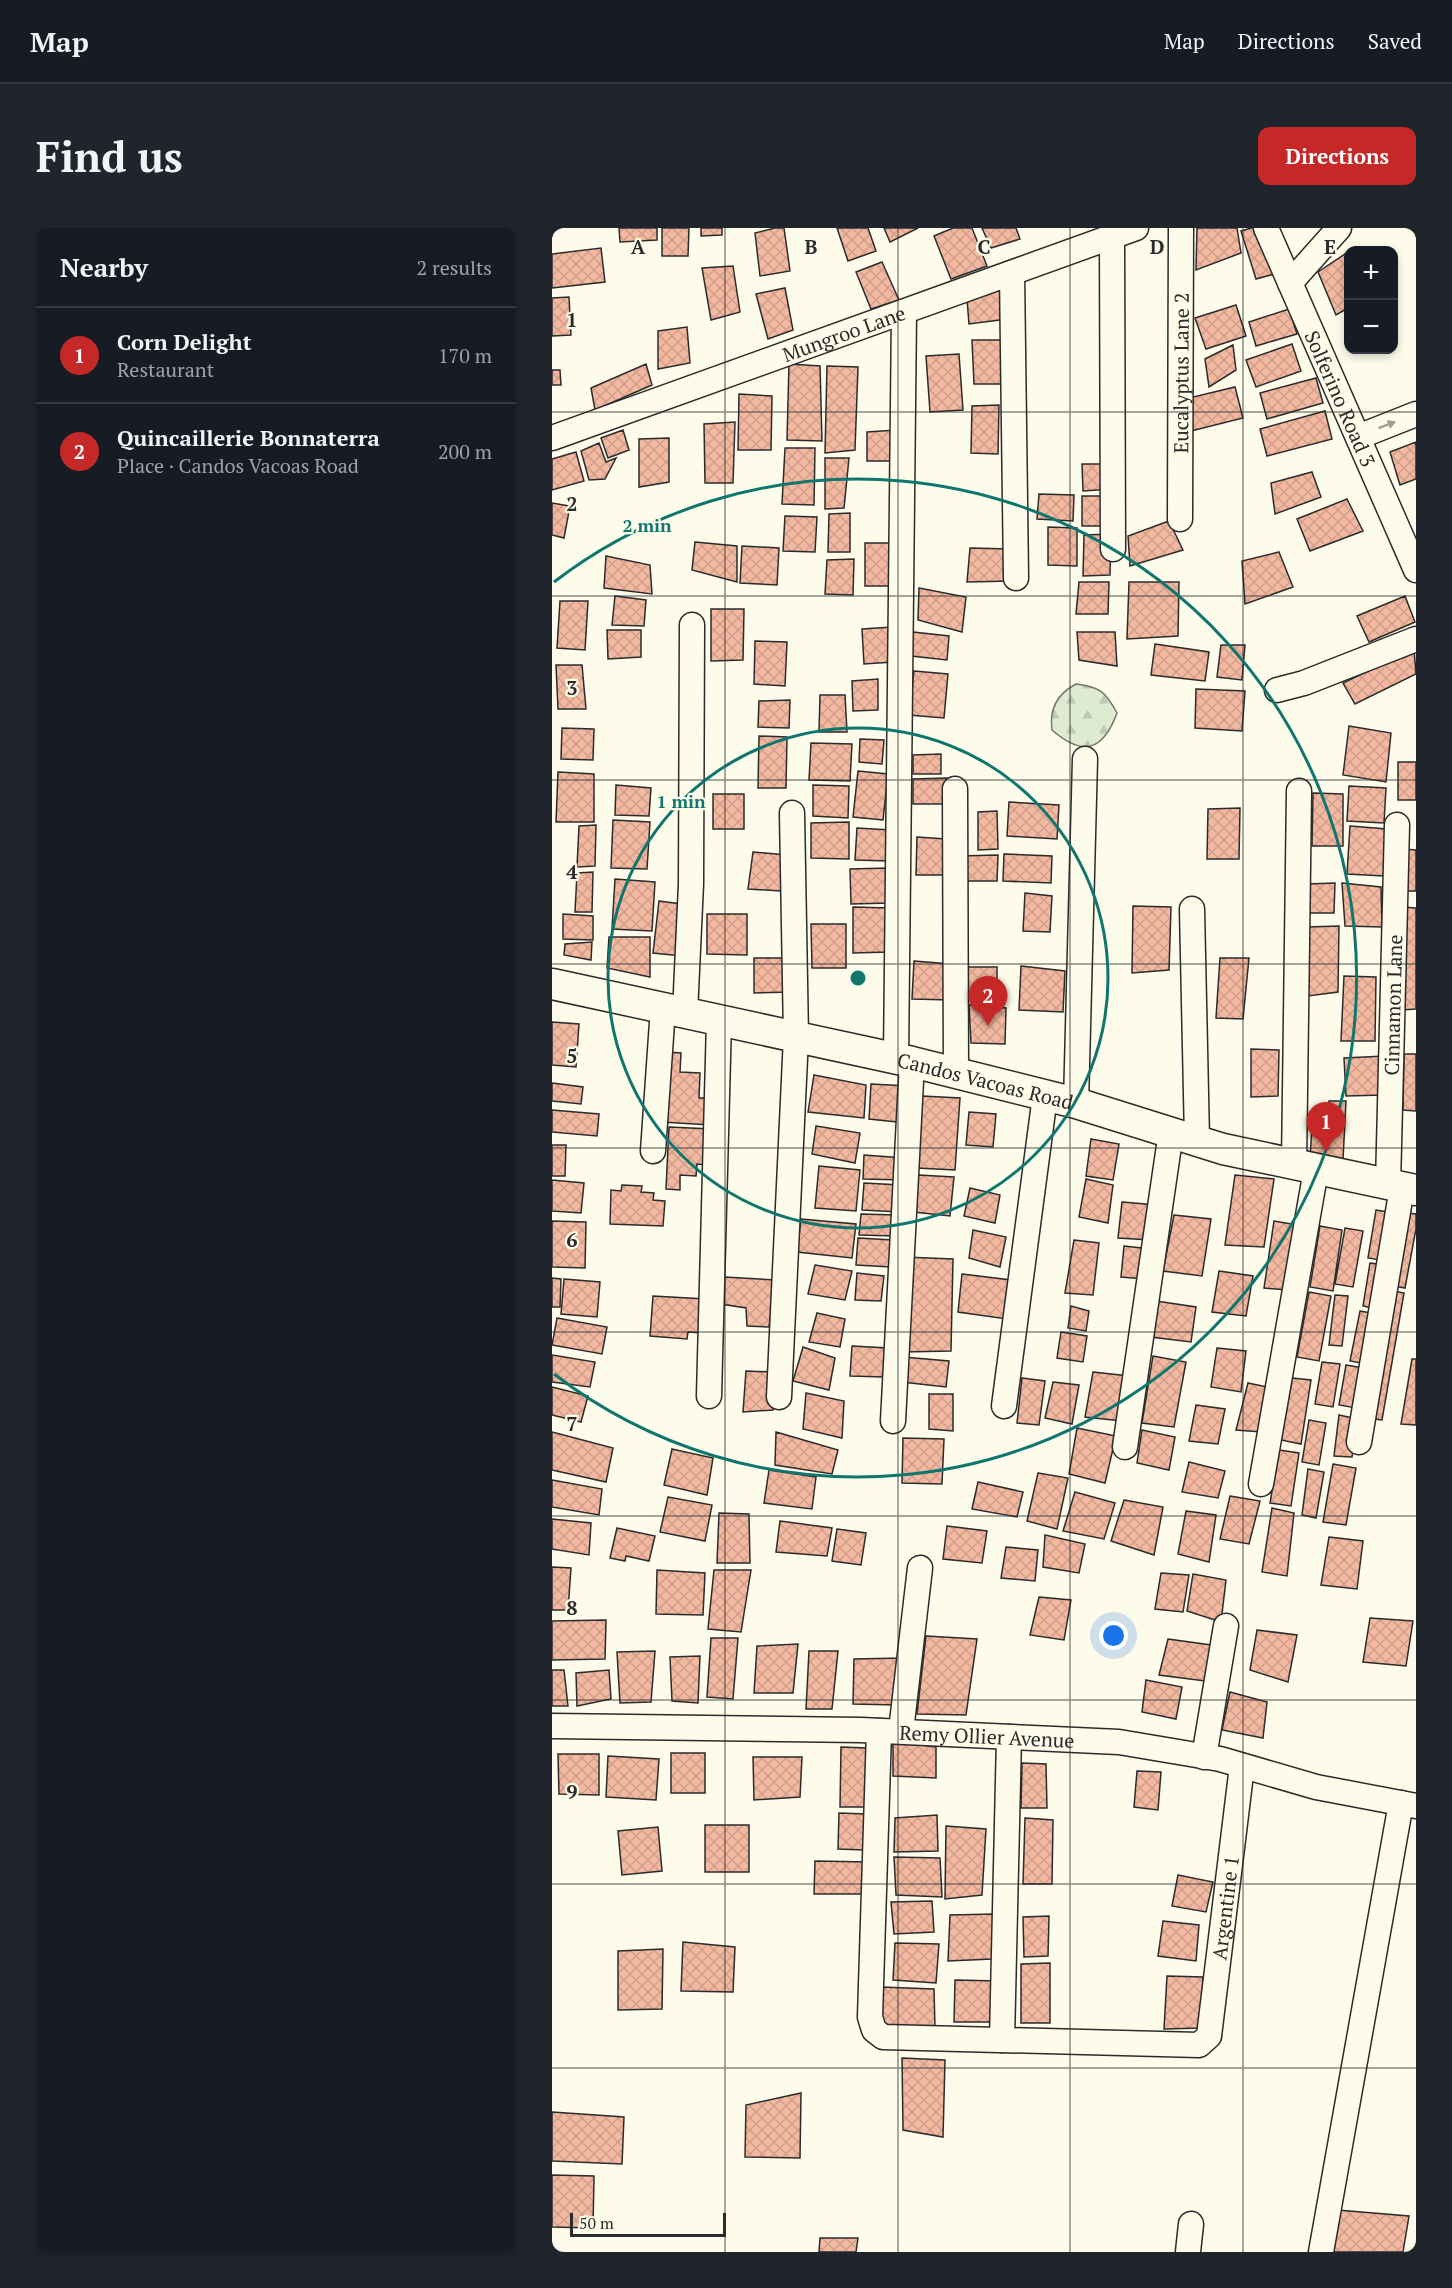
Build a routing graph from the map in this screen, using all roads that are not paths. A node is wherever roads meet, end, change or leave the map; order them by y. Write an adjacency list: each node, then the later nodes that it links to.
1 (1137, 228): 5 (street, Mungroo Lane)
2 (1181, 228): 12 (street, Eucalyptus Lane 2)
3 (1266, 228): 7 (street, Solferino Road 3)
4 (1339, 228): 7 (street)
5 (1112, 237): 6 (street, Mungroo Lane); 13 (street)
6 (1012, 273): 8 (street, Mungroo Lane); 15 (street)
7 (1290, 284): 10 (street, Solferino Road 3)
8 (904, 312): 11 (street, Mungroo Lane); 29 (street)
9 (1416, 414): 10 (street, one-way to 9)
10 (1358, 437): 14 (street, Solferino Road 3)
11 (552, 438)
12 (1180, 519)
13 (1113, 549)
14 (1416, 570)
15 (1016, 578)
16 (692, 625): 26 (street)
17 (1416, 639): 18 (street)
18 (1277, 690)
19 (1085, 759): 32 (street)
20 (955, 789): 30 (street)
21 (1299, 791): 35 (street)
22 (792, 813): 28 (street)
23 (1397, 825): 36 (street, Cinnamon Lane)
24 (1192, 909): 33 (street)
25 (552, 984): 26 (main road, Candos Vacoas Road)
26 (674, 1011): 27 (main road, Candos Vacoas Road); 34 (street)
27 (719, 1020): 28 (main road, Candos Vacoas Road); 37 (street)
28 (796, 1037): 29 (main road, Candos Vacoas Road); 38 (street)
29 (904, 1061): 30 (main road, Candos Vacoas Road); 40 (street)
30 (956, 1074): 31 (main road, Candos Vacoas Road)
31 (1045, 1095): 32 (main road, Candos Vacoas Road); 39 (street)
32 (1076, 1103): 33 (main road, Candos Vacoas Road)
33 (1184, 1136): 35 (main road, Candos Vacoas Road); 42 (street)
34 (652, 1151)
35 (1305, 1168): 36 (main road, Candos Vacoas Road); 43 (street)
36 (1402, 1188): 41 (street, Cinnamon Lane)
37 (709, 1396)
38 (779, 1397)
39 (1004, 1406)
40 (893, 1421)
41 (1359, 1442)
42 (1125, 1447)
43 (1261, 1485)
44 (920, 1568): 47 (street)
45 (1226, 1626): 49 (street)
46 (552, 1726): 47 (street, Remy Ollier Avenue)
47 (890, 1731): 48 (street, Remy Ollier Avenue); 52 (street)
48 (1009, 1737): 49 (street, Remy Ollier Avenue); 52 (street)
49 (1204, 1757): 50 (street, Remy Ollier Avenue)
50 (1242, 1766): 51 (street, Remy Ollier Avenue); 52 (street, Argentine 1)
51 (1409, 1804): 55 (street)
52 (1002, 2040)
53 (1191, 2224): 54 (street)
54 (1188, 2252)
55 (1321, 2252)

